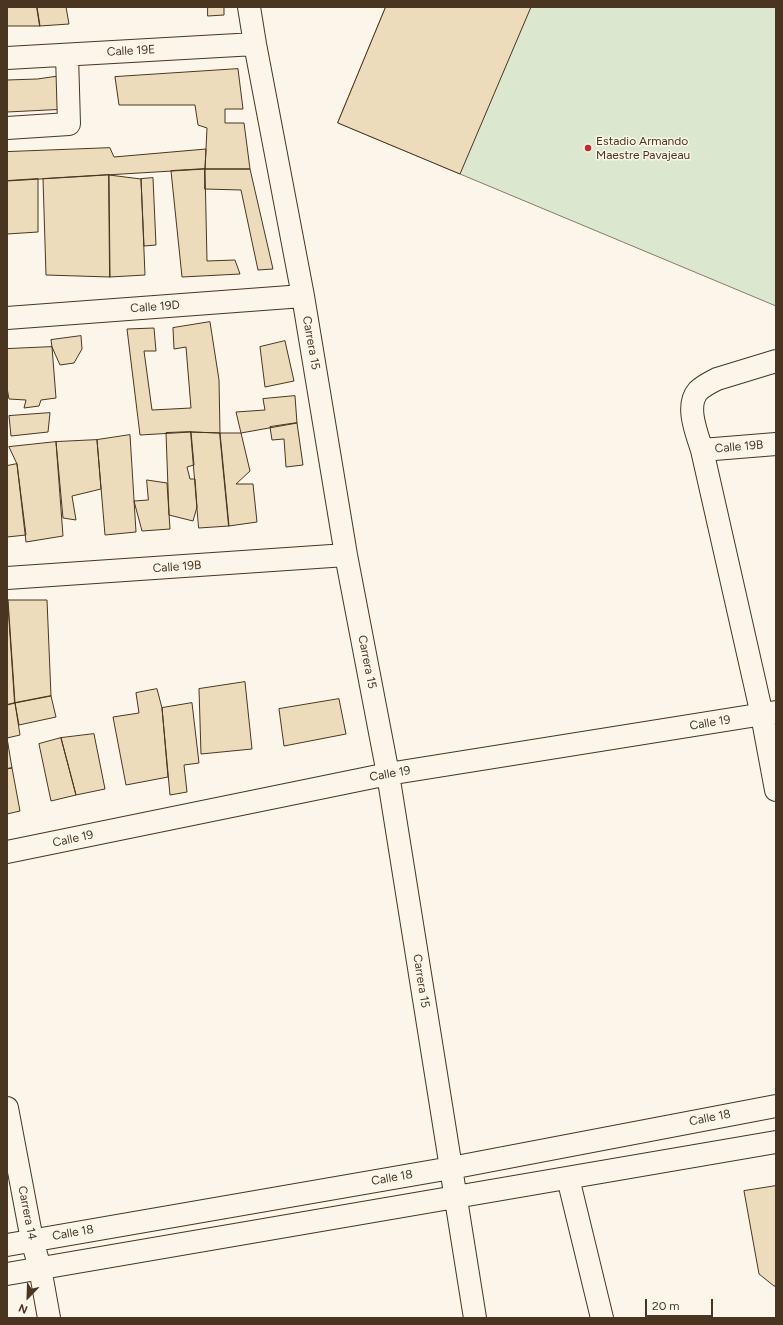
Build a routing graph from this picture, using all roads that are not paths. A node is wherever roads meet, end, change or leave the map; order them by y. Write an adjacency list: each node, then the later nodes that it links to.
1 (249, 7): 2 (street, Carrera 15)
2 (255, 44): 3 (street, Calle 19E); 6 (street, Carrera 15)
3 (74, 54): 4 (street, Calle 19E); 5 (street)
4 (7, 58)
5 (7, 128)
6 (303, 296): 7 (street, Calle 19D); 11 (street, Carrera 15)
7 (7, 318)
8 (776, 361): 10 (street)
9 (776, 444): 10 (street, Calle 19B)
10 (702, 450): 13 (street)
11 (346, 555): 12 (street, Calle 19B); 14 (street, Carrera 15)
12 (7, 578)
13 (769, 714): 14 (street, Calle 19); 15 (street)
14 (388, 774): 16 (street, Calle 19); 20 (street, Carrera 15)
15 (776, 790)
16 (7, 852)
17 (776, 1106): 20 (street, Calle 18)
18 (7, 1108): 23 (street, Carrera 14)
19 (776, 1142): 21 (street)
20 (451, 1168): 22 (street, Carrera 15); 23 (street, Calle 18)
21 (568, 1178): 22 (street); 29 (street)
22 (456, 1198): 25 (street); 28 (street, Carrera 15)
23 (32, 1240): 24 (street, Calle 18); 25 (street, Carrera 14)
24 (7, 1245)
25 (40, 1268): 26 (street); 27 (street, Carrera 14)
26 (7, 1274)
27 (49, 1318)
28 (475, 1318)
29 (602, 1318)

